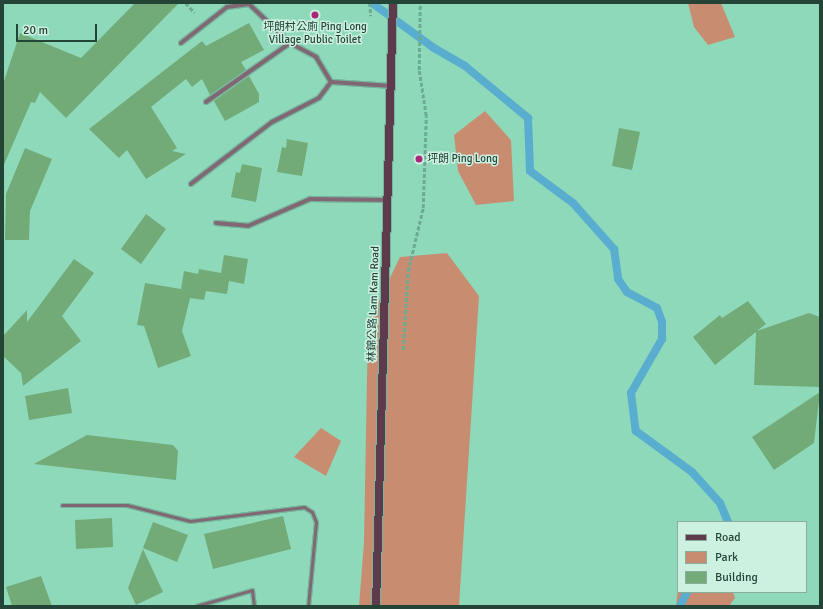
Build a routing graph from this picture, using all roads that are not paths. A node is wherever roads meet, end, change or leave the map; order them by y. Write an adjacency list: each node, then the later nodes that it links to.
1 (393, 3): 5 (main road, 林錦公路 Lam Kam Road)
2 (181, 43): 3 (street)
3 (290, 43): 4 (street); 6 (street)
4 (331, 82): 5 (street); 7 (street)
5 (392, 86): 8 (main road, 林錦公路 Lam Kam Road)
6 (206, 102)
7 (191, 184)
8 (389, 200): 9 (street); 14 (main road, 林錦公路 Lam Kam Road)
9 (216, 223)
10 (62, 505): 13 (lane)
11 (196, 606): 12 (lane)
12 (254, 606)
13 (308, 606)
14 (376, 606)

